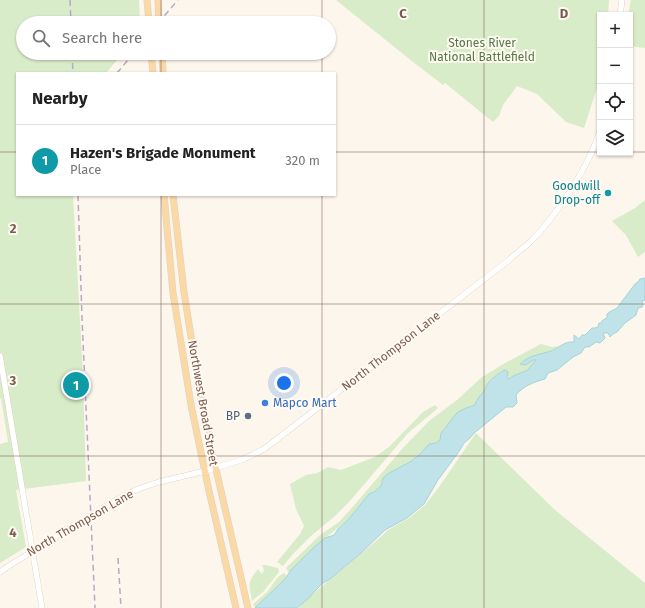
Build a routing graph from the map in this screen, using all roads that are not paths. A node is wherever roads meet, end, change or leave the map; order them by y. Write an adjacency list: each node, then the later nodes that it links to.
1 (147, 0): 6 (main road)
2 (158, 0): 5 (main road)
3 (622, 0): 4 (main road)
4 (620, 12)
5 (159, 14): 6 (main road)
6 (148, 15)
7 (152, 60): 9 (main road)
8 (162, 60): 10 (main road)
9 (153, 72)
10 (163, 72)
11 (597, 139): 21 (main road, North Thompson Lane)
12 (164, 196): 15 (main road, Northwest Broad Street)
13 (173, 196): 14 (main road, Northwest Broad Street)
14 (176, 224): 15 (main road); 16 (main road, Northwest Broad Street)
15 (166, 225): 17 (main road, Northwest Broad Street)
16 (184, 292): 17 (main road); 18 (main road, Northwest Broad Street)
17 (173, 293): 19 (main road, Northwest Broad Street)
18 (190, 335): 19 (main road); 21 (main road, Northwest Broad Street)
19 (180, 337): 22 (main road, Northwest Broad Street)
20 (0, 356): 24 (main road)
21 (215, 467): 22 (main road, North Thompson Lane); 26 (main road, Northwest Broad Street)
22 (205, 471): 23 (main road, North Thompson Lane, bridge); 25 (main road, Northwest Broad Street)
23 (0, 572)
24 (42, 608)
25 (236, 608)
26 (248, 608)

